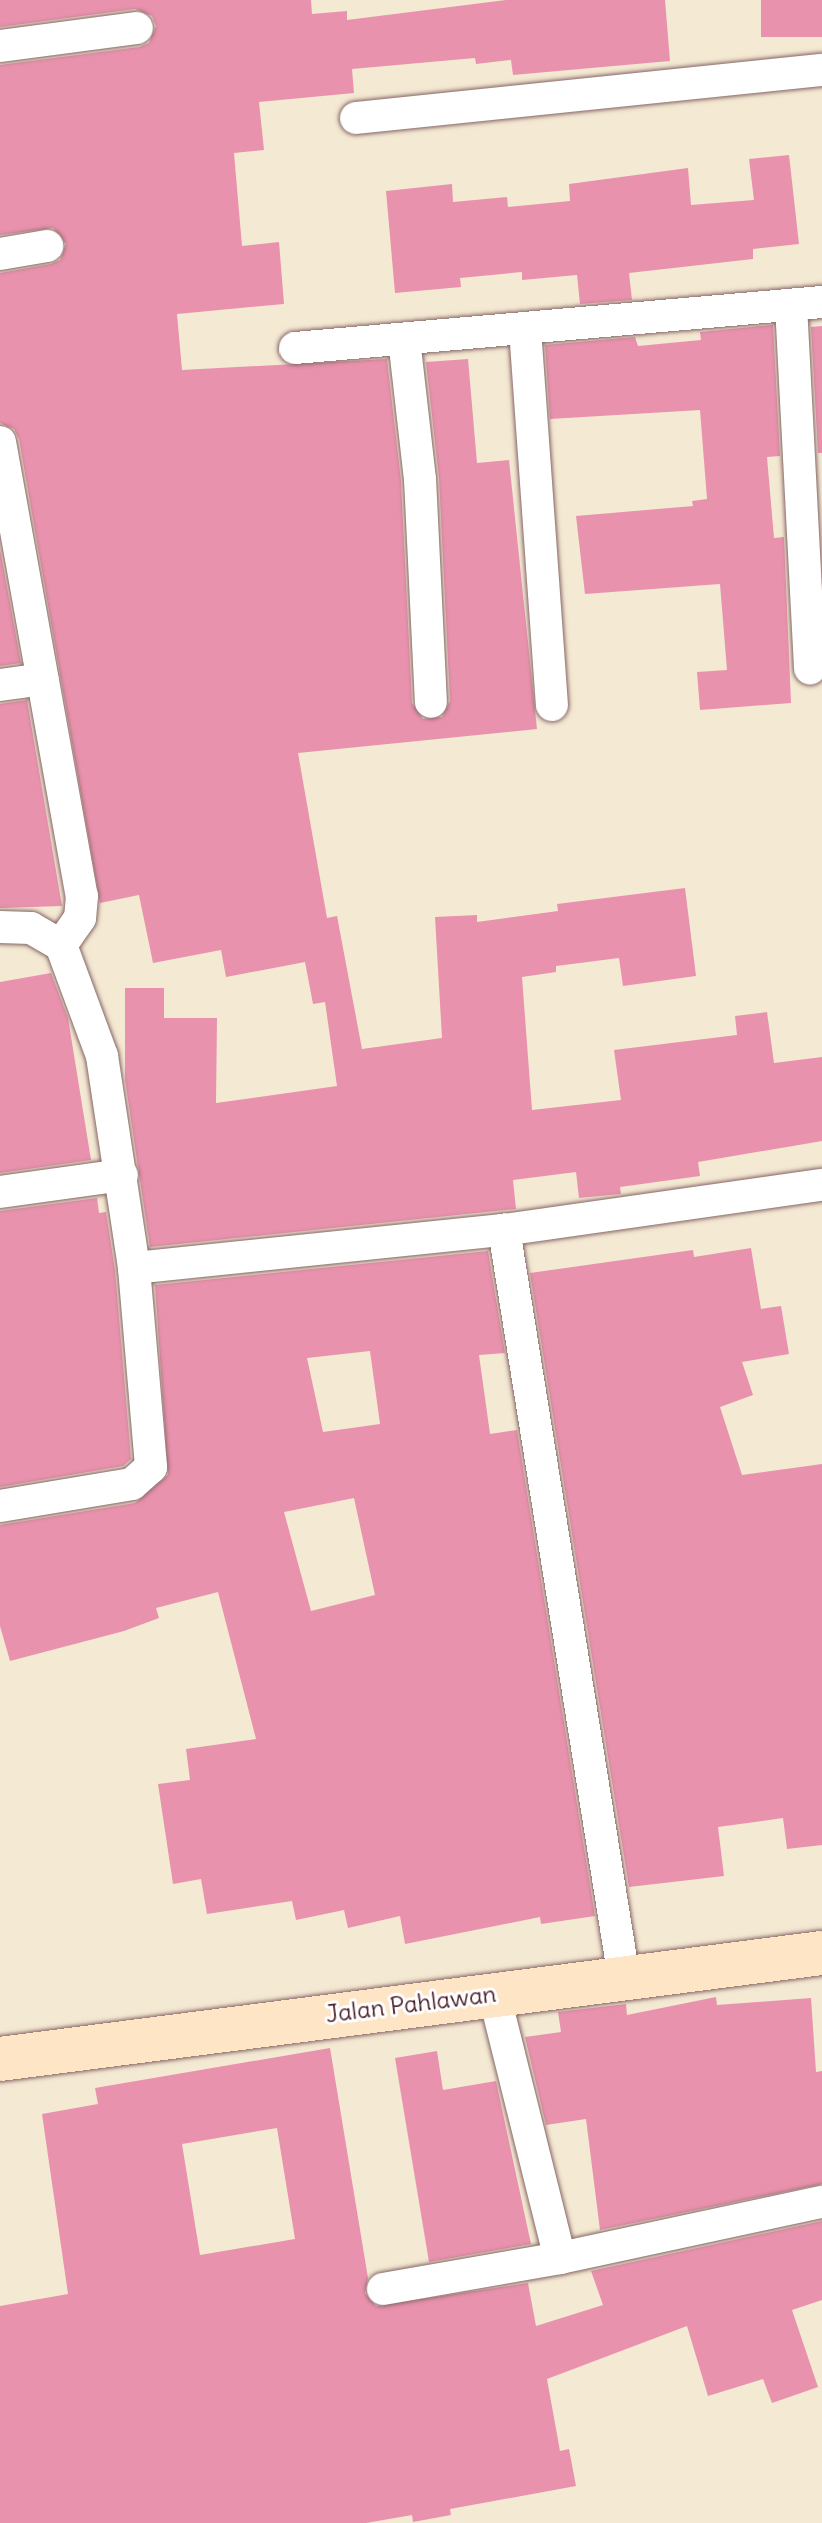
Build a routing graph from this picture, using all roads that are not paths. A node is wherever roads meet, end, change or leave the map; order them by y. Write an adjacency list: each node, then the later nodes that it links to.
1 (137, 28): 2 (street)
2 (0, 46)
3 (822, 70): 4 (street)
4 (356, 118)
5 (47, 246): 6 (street)
6 (0, 254)
7 (806, 304): 8 (street); 12 (street)
8 (525, 329): 9 (street); 16 (street)
9 (404, 339): 10 (street); 15 (street)
10 (295, 348)
11 (1, 449): 13 (street)
12 (810, 669)
13 (43, 679): 14 (street); 18 (street)
14 (0, 685)
15 (431, 702)
16 (552, 705)
17 (0, 927): 18 (street)
18 (61, 945): 19 (street)
19 (122, 1175): 21 (street); 23 (street)
20 (822, 1185): 22 (street)
21 (0, 1192)
22 (504, 1230): 23 (street); 26 (street)
23 (134, 1268): 24 (street)
24 (0, 1506)
25 (822, 1953): 26 (main road, Jalan Pahlawan)
26 (624, 1978): 27 (main road, Jalan Pahlawan)
27 (494, 1994): 28 (main road, Jalan Pahlawan); 30 (street)
28 (0, 2059)
29 (822, 2202): 30 (street)
30 (560, 2258): 31 (street)
31 (383, 2289)

